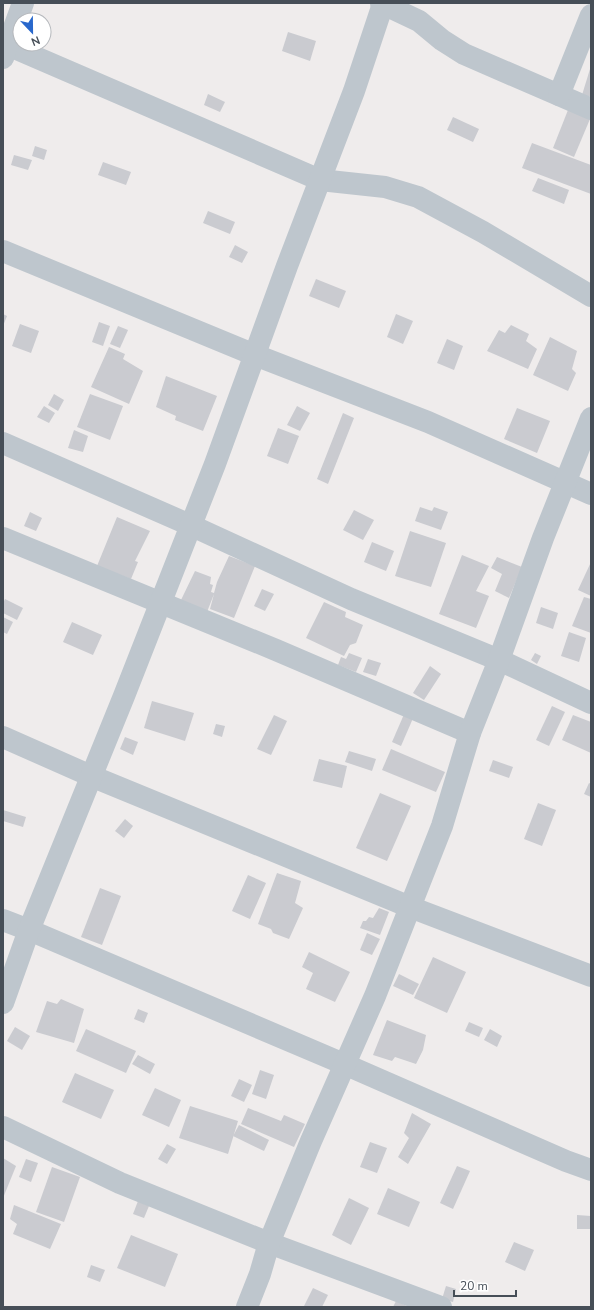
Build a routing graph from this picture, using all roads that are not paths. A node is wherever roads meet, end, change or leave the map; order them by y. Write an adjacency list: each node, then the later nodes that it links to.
1 (23, 3): 4 (street)
2 (382, 3): 5 (street); 7 (street)
3 (591, 15): 5 (street)
4 (5, 49): 7 (street)
5 (559, 95): 6 (street)
6 (591, 109)
7 (320, 180): 9 (street); 10 (street)
8 (3, 251): 10 (street)
9 (591, 296)
10 (255, 355): 13 (street); 15 (street)
11 (591, 418): 13 (street)
12 (3, 443): 15 (street)
13 (565, 482): 14 (street); 18 (street)
14 (591, 494)
15 (190, 525): 17 (street); 18 (street)
16 (3, 538): 17 (street)
17 (160, 603): 20 (street); 22 (street)
18 (499, 660): 19 (street); 20 (street)
19 (591, 703)
20 (470, 733): 23 (street)
21 (3, 738): 22 (street)
22 (91, 776): 23 (street); 25 (street)
23 (410, 907): 26 (street); 28 (street)
24 (3, 920): 25 (street)
25 (29, 930): 27 (street); 28 (street)
26 (591, 976)
27 (3, 1003)
28 (344, 1064): 30 (street); 31 (street)
29 (3, 1127): 31 (street)
30 (591, 1170)
31 (269, 1243): 32 (street); 33 (street)
32 (247, 1307)
33 (441, 1307)

